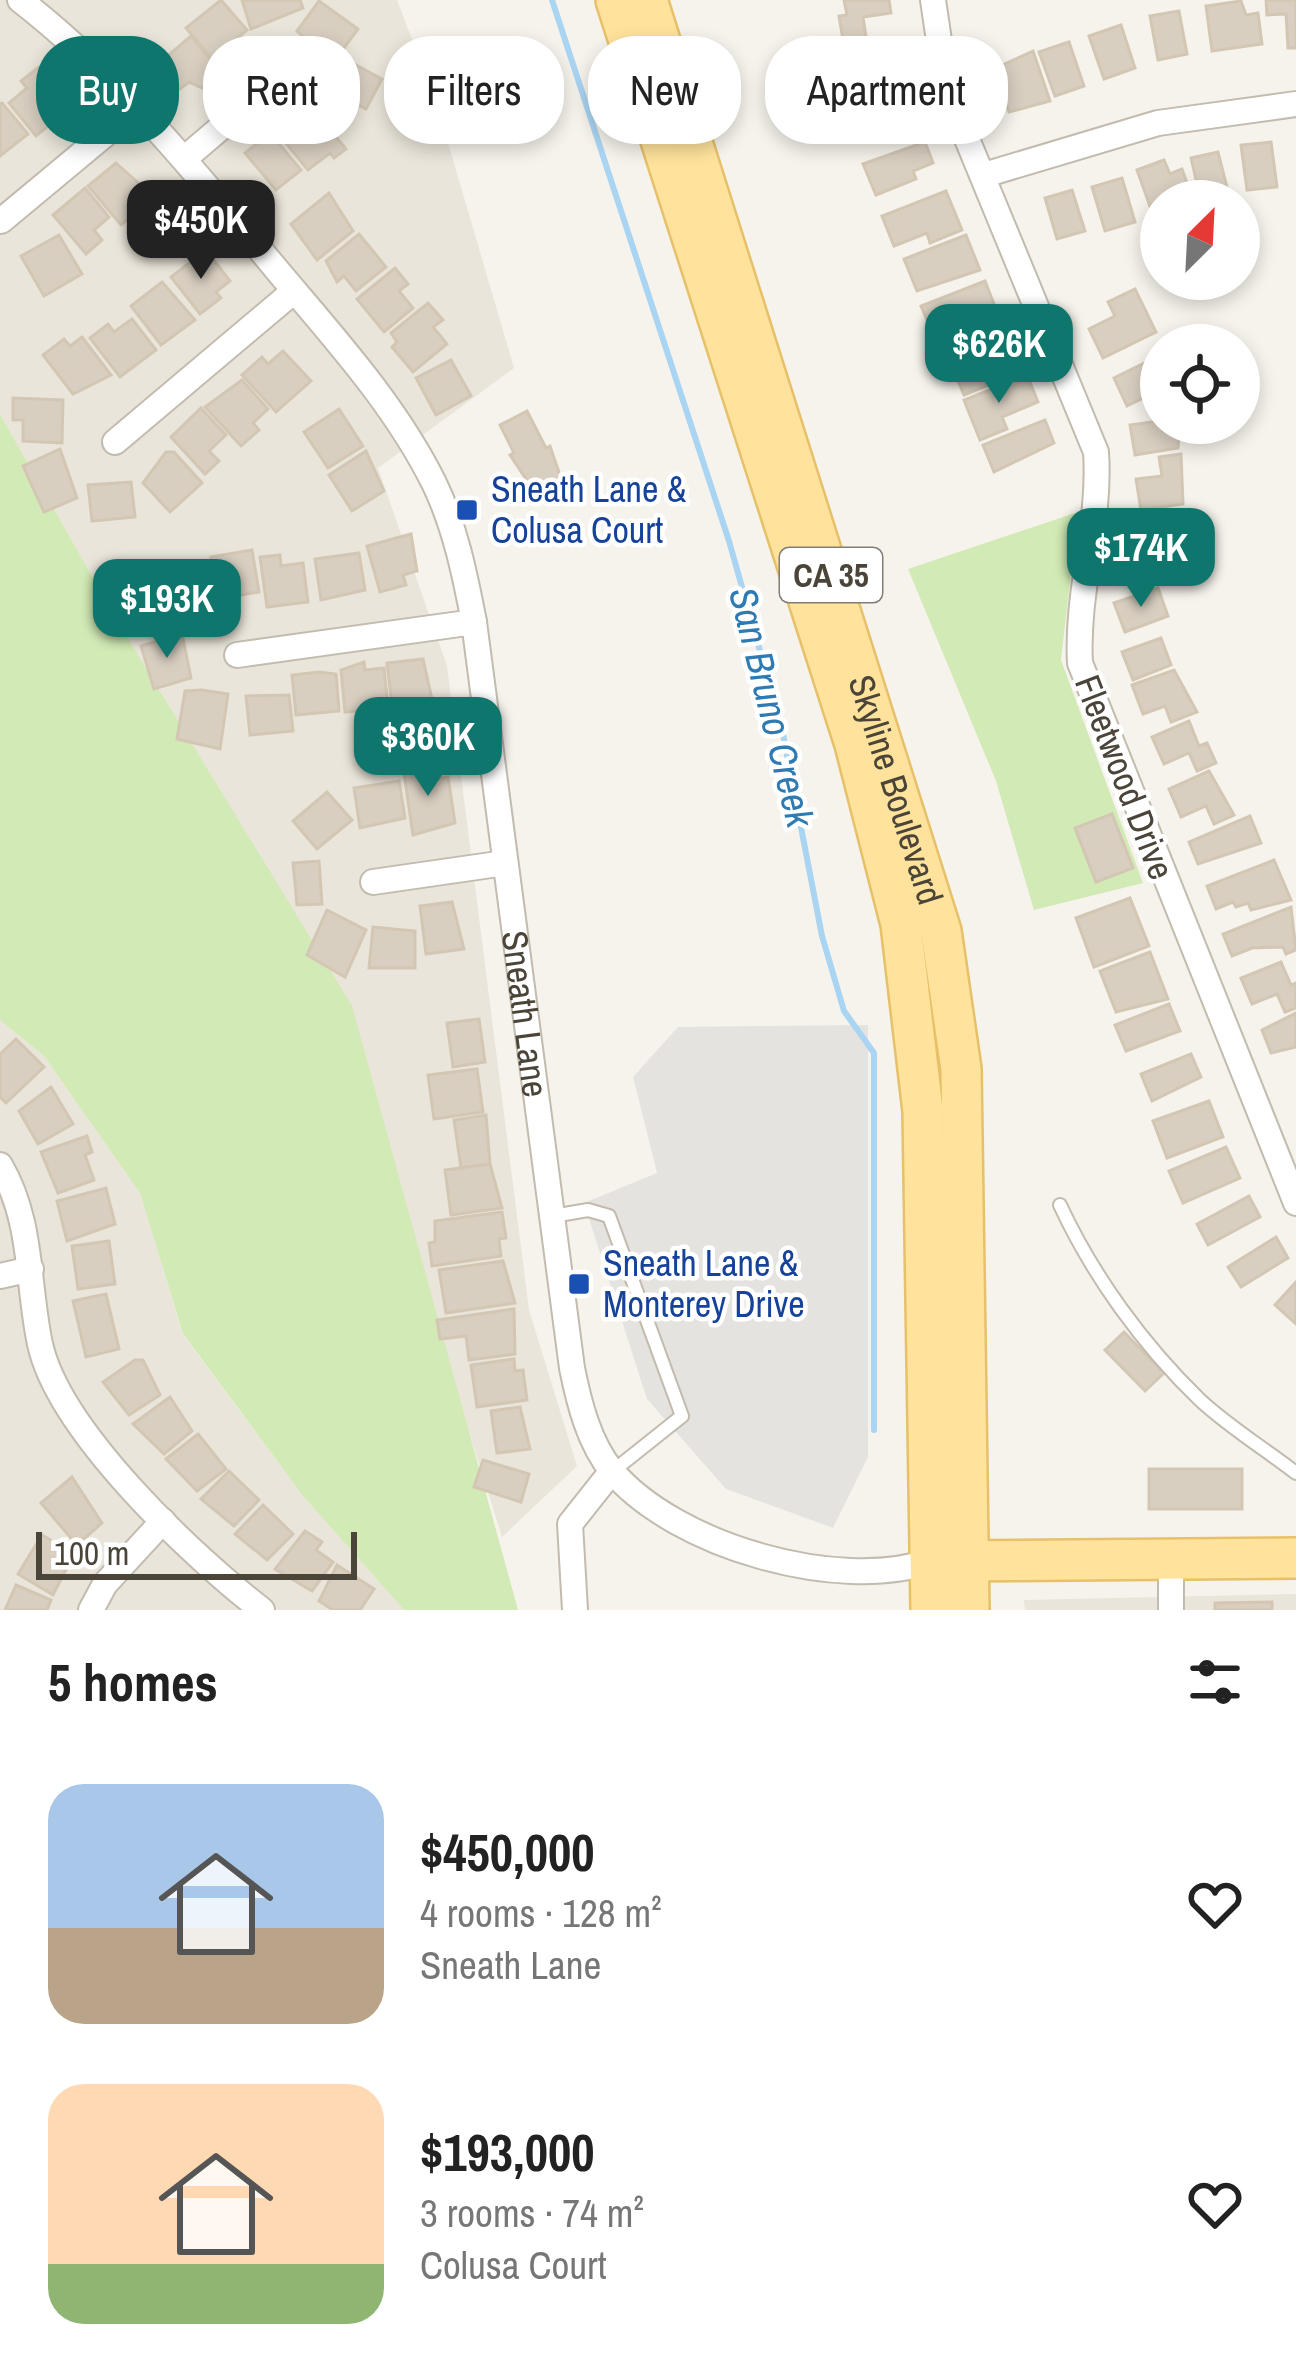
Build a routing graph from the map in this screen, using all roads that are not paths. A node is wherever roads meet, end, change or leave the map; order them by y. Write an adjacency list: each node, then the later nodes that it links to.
1 (20, 0): 5 (street, Sneath Lane)
2 (616, 0): 30 (main road, Skyline Boulevard / CA 35)
3 (647, 0): 30 (main road, Skyline Boulevard / CA 35)
4 (933, 0): 11 (street, Fleetwood Drive)
5 (60, 36)
6 (1296, 104): 11 (street)
7 (203, 143): 10 (street)
8 (94, 144): 12 (street)
9 (171, 144): 10 (street, Sneath Lane)
10 (184, 159): 13 (street, Sneath Lane)
11 (984, 175): 20 (street, Fleetwood Drive)
12 (1, 221)
13 (294, 291): 14 (street); 15 (street, Sneath Lane)
14 (115, 442)
15 (474, 622): 16 (street); 17 (street, Sneath Lane)
16 (237, 655)
17 (505, 863): 18 (street); 22 (street, Sneath Lane)
18 (373, 882)
19 (0, 1165): 23 (street)
20 (1296, 1203)
21 (1060, 1205): 26 (lane)
22 (552, 1216): 25 (street, Sneath Lane); 25 (lane)
23 (31, 1269): 24 (street); 27 (street)
24 (0, 1276)
25 (612, 1472): 30 (street, Sneath Lane); 33 (street)
26 (1296, 1473)
27 (163, 1521): 31 (street); 32 (street)
28 (1296, 1558): 29 (main road, Sneath Lane)
29 (1171, 1559): 30 (main road, Sneath Lane); 36 (street)
30 (950, 1561): 34 (main road, Skyline Boulevard / CA 35); 35 (main road, Skyline Boulevard / CA 35)
31 (91, 1610)
32 (262, 1610)
33 (574, 1610)
34 (931, 1610)
35 (969, 1610)
36 (1172, 1610)

